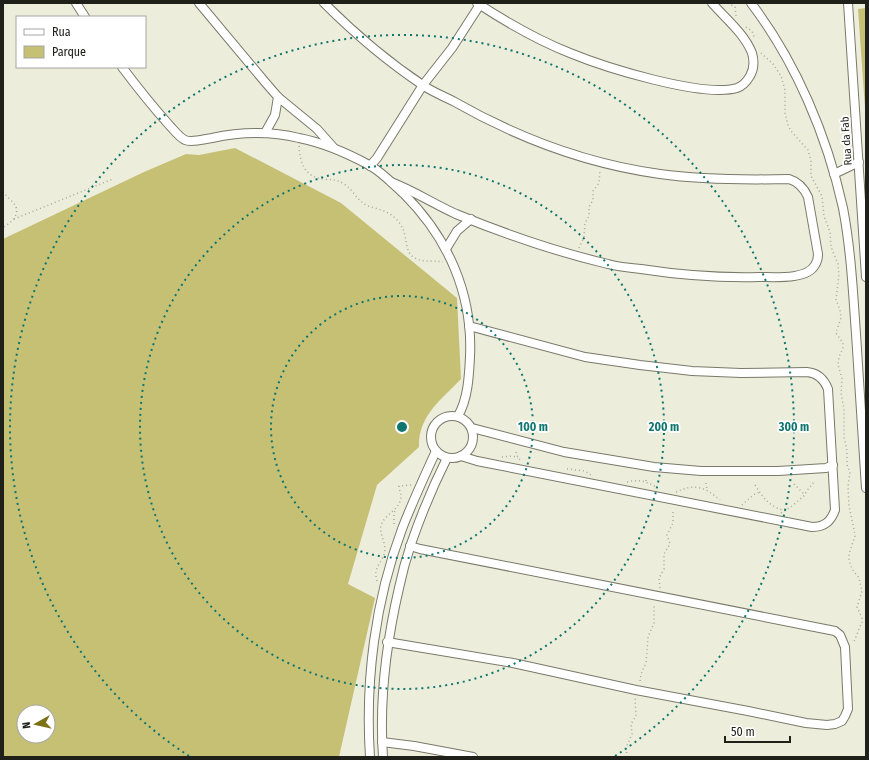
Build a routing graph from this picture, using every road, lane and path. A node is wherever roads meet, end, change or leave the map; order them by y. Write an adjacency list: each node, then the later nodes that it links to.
1 (76, 3): 9 (street)
2 (199, 3): 16 (street)
3 (324, 3): 15 (street)
4 (712, 3): 8 (street)
5 (728, 3): 10 (path)
6 (751, 3): 23 (street)
7 (848, 3): 21 (street, Rua da Fab)
8 (479, 4): 15 (street)
9 (84, 16)
10 (737, 20)
11 (742, 26): 12 (path)
12 (755, 39)
13 (759, 50): 60 (path)
14 (123, 68): 17 (street)
15 (423, 85): 20 (street); 22 (street)
16 (278, 97): 17 (street); 19 (street)
17 (265, 133): 18 (street)
18 (298, 137): 19 (street); 32 (path)
19 (333, 147): 22 (street)
20 (602, 162): 31 (path); 31 (street)
21 (858, 162): 23 (street); 33 (street, Rua da Fab)
22 (370, 166): 25 (street)
23 (834, 174): 50 (street)
24 (113, 179): 27 (path)
25 (391, 182): 28 (street); 30 (street)
26 (3, 192): 27 (path)
27 (14, 219): 29 (path)
28 (471, 219): 30 (street); 31 (street)
29 (3, 227)
30 (446, 249): 32 (street)
31 (578, 255)
32 (454, 267): 34 (street)
33 (866, 277)
34 (469, 326): 35 (street); 40 (street)
35 (458, 416): 36 (street); 37 (street)
36 (472, 428): 38 (street); 40 (street)
37 (436, 451): 39 (street); 47 (street)
38 (461, 456): 39 (street); 40 (street)
39 (446, 458): 57 (street)
40 (833, 465)
41 (586, 468): 42 (path)
42 (585, 472)
43 (646, 477): 44 (path)
44 (646, 481)
45 (814, 482): 53 (path)
46 (706, 483): 51 (path)
47 (421, 484): 58 (street); 58 (path)
48 (755, 484): 52 (path)
49 (794, 484): 53 (path)
50 (866, 488)
51 (707, 490)
52 (760, 492): 54 (path); 55 (path)
53 (806, 495): 55 (path)
54 (742, 505)
55 (783, 510): 56 (path)
56 (779, 515)
57 (410, 546): 59 (street); 60 (street)
58 (383, 592): 62 (street)
59 (387, 642): 60 (street); 61 (street)
60 (846, 656)
61 (382, 742): 63 (street); 64 (street)
62 (370, 757)
63 (383, 757)
64 (473, 757)

